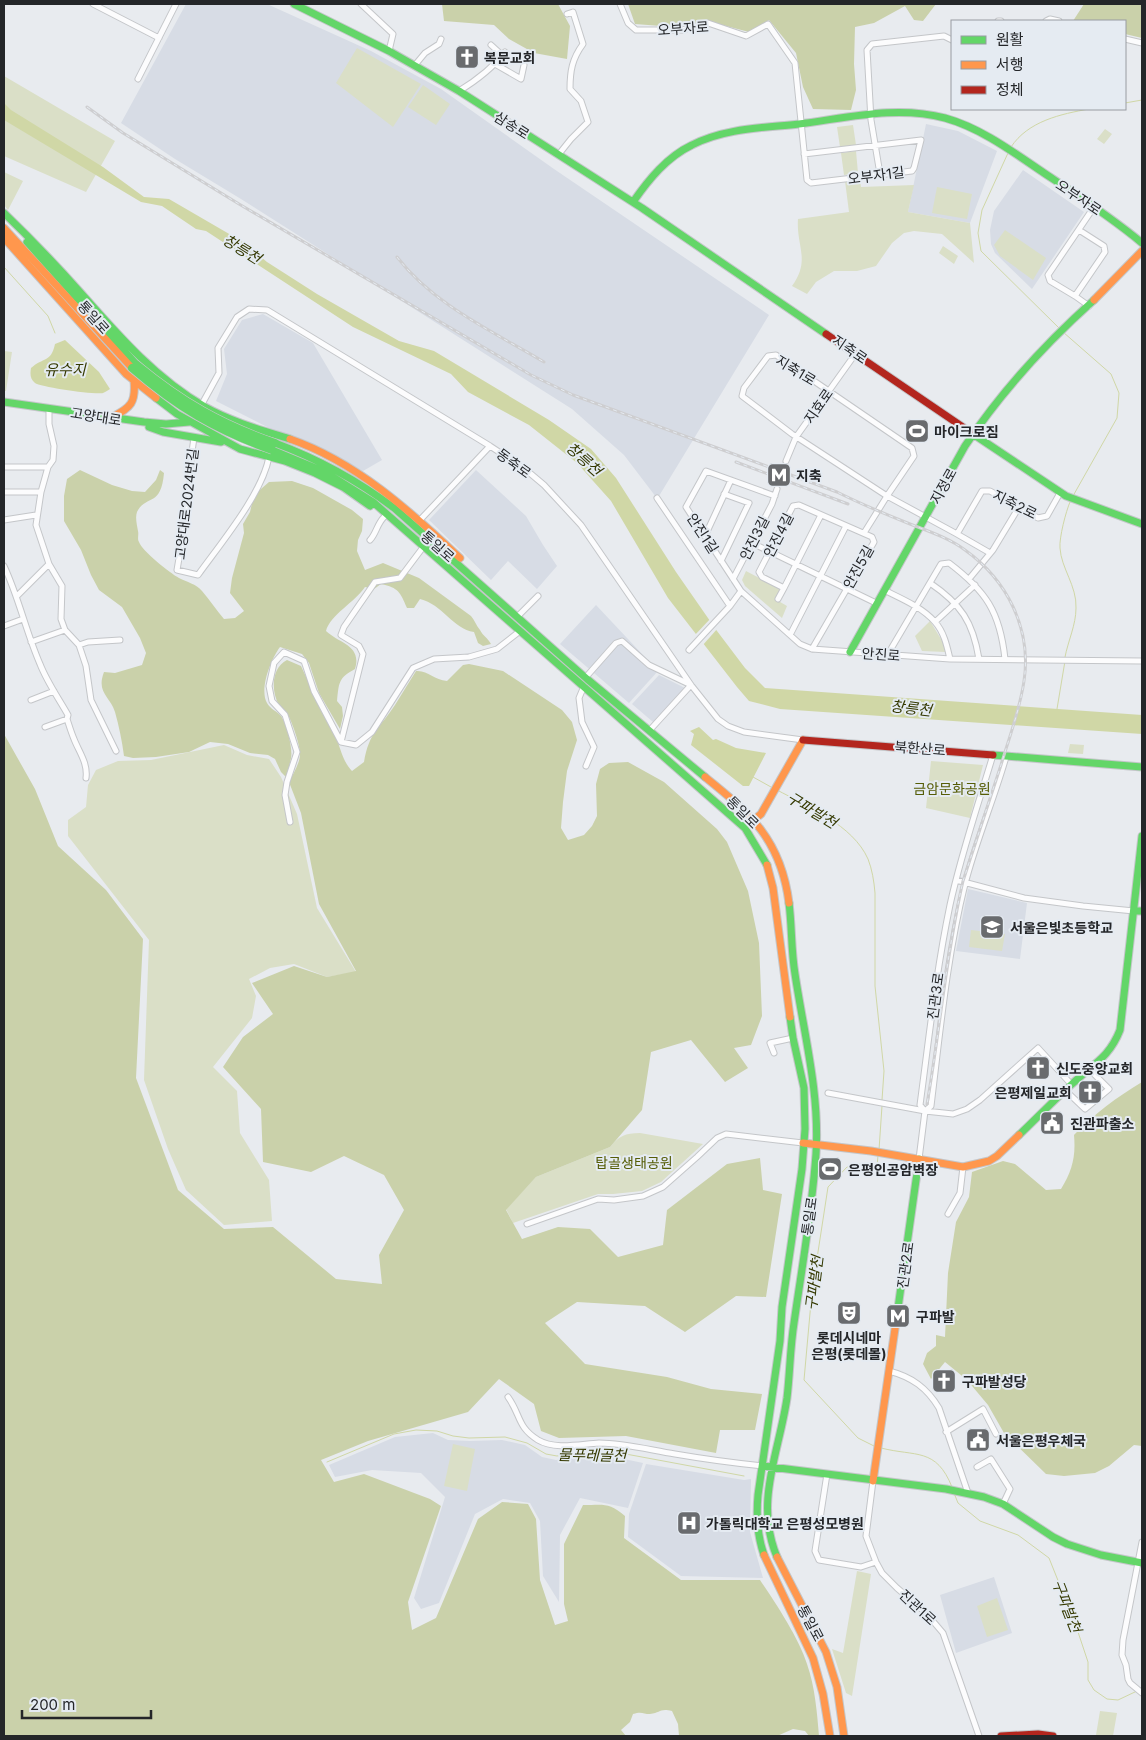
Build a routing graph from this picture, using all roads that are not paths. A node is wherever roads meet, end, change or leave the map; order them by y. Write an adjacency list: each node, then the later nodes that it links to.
1 (92, 4): 7 (street)
2 (176, 4): 7 (street)
3 (294, 4): 13 (main road, 삼송로)
4 (362, 4): 13 (street)
5 (620, 4): 20 (street, 오부자로)
6 (567, 14): 22 (street)
7 (159, 38): 17 (street)
8 (1126, 38): 11 (street)
9 (441, 39): 15 (street)
10 (951, 40): 19 (street)
11 (1142, 43)
12 (491, 45): 14 (street)
13 (389, 51): 15 (main road, 삼송로)
14 (495, 64): 16 (street); 18 (street)
15 (415, 65): 18 (main road, 삼송로)
16 (524, 65)
17 (138, 79)
18 (459, 91): 22 (main road, 삼송로)
19 (871, 114): 20 (main road); 21 (street); 26 (main road, 오부자로)
20 (801, 124): 23 (street, 오부자1길); 25 (main road)
21 (875, 146): 23 (street, 오부자1길); 24 (street); 24 (street, 오부자1길)
22 (559, 154): 25 (main road, 삼송로)
23 (804, 154): 24 (street, 오부자1길)
24 (880, 174)
25 (633, 202): 35 (main road, 지축로)
26 (1094, 207): 29 (street); 31 (main road, 오부자로)
27 (4, 215): 36 (main road, 통일로); 40 (main road)
28 (4, 228): 36 (main road, 통일로)
29 (1079, 230): 33 (street); 33 (street)
30 (4, 238): 37 (main road)
31 (1142, 243)
32 (1142, 251): 34 (main road)
33 (1075, 296): 34 (street)
34 (1089, 306): 46 (main road, 지정로)
35 (856, 353): 38 (street, 지효로); 46 (main road, 지축로)
36 (134, 367): 91 (main road, 통일로, bridge); 96 (main road, 통일로, bridge)
37 (134, 381): 42 (main road); 43 (main road)
38 (829, 391): 47 (street, 지효로); 47 (street, 지축1로); 63 (street, 지축1로)
39 (4, 402): 41 (main road, 고양대로)
40 (202, 404): 43 (main road); 45 (main road); 50 (street, 동축로)
41 (49, 409): 42 (main road, 고양대로); 55 (street)
42 (111, 417): 44 (main road, 고양대로)
43 (189, 422): 44 (main road, 고양대로); 49 (main road)
44 (139, 423): 48 (main road)
45 (249, 426): 51 (main road); 71 (main road)
46 (973, 434): 61 (main road, 지축로); 68 (main road, 지정로)
47 (796, 437): 53 (street, 지효로); 63 (street, 지축1로)
48 (194, 438): 49 (main road); 52 (street, 고양대로2024번길)
49 (228, 443): 51 (main road)
50 (490, 446): 71 (street); 123 (street, 동축로)
51 (243, 450): 52 (main road)
52 (269, 457): 69 (main road)
53 (786, 461)
54 (4, 467): 55 (street)
55 (48, 467): 59 (street)
56 (731, 480): 60 (street); 62 (street, 안진1길); 76 (street, 안진1길)
57 (777, 489): 62 (street)
58 (4, 492): 59 (street)
59 (41, 492): 66 (street)
60 (724, 494): 76 (street); 82 (street)
61 (1063, 494): 65 (street, 지축2로); 72 (main road, 지축로)
62 (775, 496): 78 (street, 안진3길)
63 (888, 496): 68 (street, 지축1로); 74 (street)
64 (657, 498): 102 (street)
65 (1018, 507): 75 (street, 지축2로); 81 (street)
66 (36, 515): 70 (street); 83 (street)
67 (821, 515): 73 (street); 80 (street, 안진4길); 84 (street, 안진4길)
68 (926, 516): 75 (street); 94 (main road, 지정로)
69 (384, 517): 77 (street); 79 (main road)
70 (4, 520)
71 (420, 520): 91 (main road)
72 (1142, 524)
73 (846, 526): 74 (street, 안진5길); 86 (street, 안진5길)
74 (864, 533): 93 (street, 안진5길)
75 (957, 534): 81 (street)
76 (705, 536): 82 (street, 안진1길)
77 (370, 540)
78 (752, 543): 80 (street); 88 (street, 안진3길)
79 (422, 550): 96 (main road); 131 (street, 통일로)
80 (770, 552): 84 (street); 92 (street, 안진4길)
81 (990, 553): 87 (street)
82 (721, 561): 88 (street, 안진1길)
83 (49, 564): 97 (street); 108 (street)
84 (796, 564): 86 (street); 92 (street, 안진4길)
85 (4, 566): 97 (street)
86 (820, 576): 93 (street); 110 (street, 안진5길)
87 (969, 579): 89 (street); 90 (street)
88 (733, 580): 95 (street, 안진로)
89 (930, 583): 101 (street); 103 (street)
90 (975, 585): 101 (street); 120 (street)
91 (484, 586): 104 (main road, 통일로)
92 (784, 588): 99 (street)
93 (846, 589): 100 (street); 115 (street, 안진5길)
94 (884, 590): 100 (main road, 지정로); 103 (street)
95 (741, 591): 102 (street); 110 (street, 안진로)
96 (476, 593): 109 (main road, 통일로)
97 (17, 596): 105 (street)
98 (538, 596): 104 (street)
99 (778, 599)
100 (876, 603): 116 (main road, 지정로)
101 (955, 604): 106 (street); 119 (street)
102 (730, 606): 114 (street)
103 (916, 607): 106 (street); 117 (street)
104 (518, 616): 122 (main road, 통일로)
105 (23, 618): 107 (street); 112 (street)
106 (935, 622): 118 (street)
107 (4, 626)
108 (65, 630): 112 (street); 113 (street)
109 (520, 631): 124 (main road, 통일로); 131 (street)
110 (790, 635): 115 (street, 안진로)
111 (120, 640): 113 (street)
112 (31, 642): 125 (street)
113 (79, 645): 132 (street)
114 (691, 648)
115 (812, 649): 116 (street, 안진로)
116 (850, 652): 117 (street, 안진로)
117 (888, 654): 118 (street, 안진로)
118 (950, 659): 119 (street, 안진로)
119 (979, 659): 120 (street, 안진로)
120 (1005, 659): 121 (street, 안진로)
121 (1142, 661)
122 (586, 677): 123 (street); 129 (main road, 통일로)
123 (691, 685): 129 (street); 130 (street, 동축로)
124 (584, 686): 135 (street); 140 (main road, 통일로)
125 (54, 691): 126 (street); 127 (street)
126 (31, 700)
127 (67, 719): 128 (street); 137 (street)
128 (46, 727)
129 (649, 731): 138 (main road, 통일로)
130 (804, 740): 133 (main road, 북한산로); 138 (main road)
131 (341, 742): 139 (street)
132 (116, 751)
133 (993, 755): 134 (main road, 북한산로); 141 (street, 진관3로)
134 (1006, 757): 136 (main road, 북한산로); 142 (street, 진관3로)
135 (586, 766)
136 (1142, 767)
137 (86, 778)
138 (754, 819): 140 (main road); 155 (main road, 통일로)
139 (290, 822)
140 (746, 828): 147 (main road, 통일로)
141 (970, 832): 142 (street); 144 (street, 진관3로)
142 (981, 835): 145 (street, 진관3로)
143 (1142, 836): 146 (main road)
144 (956, 880): 145 (street); 153 (street, 진관3로)
145 (966, 882): 146 (street); 153 (street, 진관3로)
146 (1138, 911): 149 (main road)
147 (792, 1038): 148 (street); 154 (main road, 통일로)
148 (774, 1053)
149 (1089, 1069): 150 (main road); 151 (street)
150 (1071, 1084): 151 (main road); 153 (street)
151 (1065, 1090): 157 (main road)
152 (828, 1093): 153 (street)
153 (925, 1111): 156 (street, 진관3로)
154 (803, 1143): 155 (main road); 159 (street); 164 (main road, 통일로)
155 (817, 1144): 156 (main road); 165 (main road, 통일로)
156 (919, 1159): 157 (main road); 160 (main road, 진관2로)
157 (963, 1166): 158 (street)
158 (948, 1214)
159 (527, 1224)
160 (889, 1371): 162 (street); 168 (main road, 진관2로)
161 (508, 1398): 164 (street)
162 (946, 1432): 163 (street); 169 (street)
163 (996, 1434)
164 (763, 1466): 165 (main road); 175 (main road, 통일로)
165 (772, 1467): 167 (main road); 176 (main road, 통일로)
166 (977, 1467): 170 (street)
167 (827, 1474): 168 (main road); 172 (street)
168 (873, 1481): 169 (main road); 172 (street, 진관1로)
169 (964, 1492): 170 (main road)
170 (1003, 1504): 173 (main road)
171 (1142, 1542): 173 (street)
172 (876, 1562): 177 (street, 진관1로)
173 (1140, 1562): 174 (street)
174 (1142, 1693)
175 (830, 1736)
176 (844, 1736)
177 (979, 1736)
178 (1001, 1736): 179 (main road)
179 (1053, 1736)

